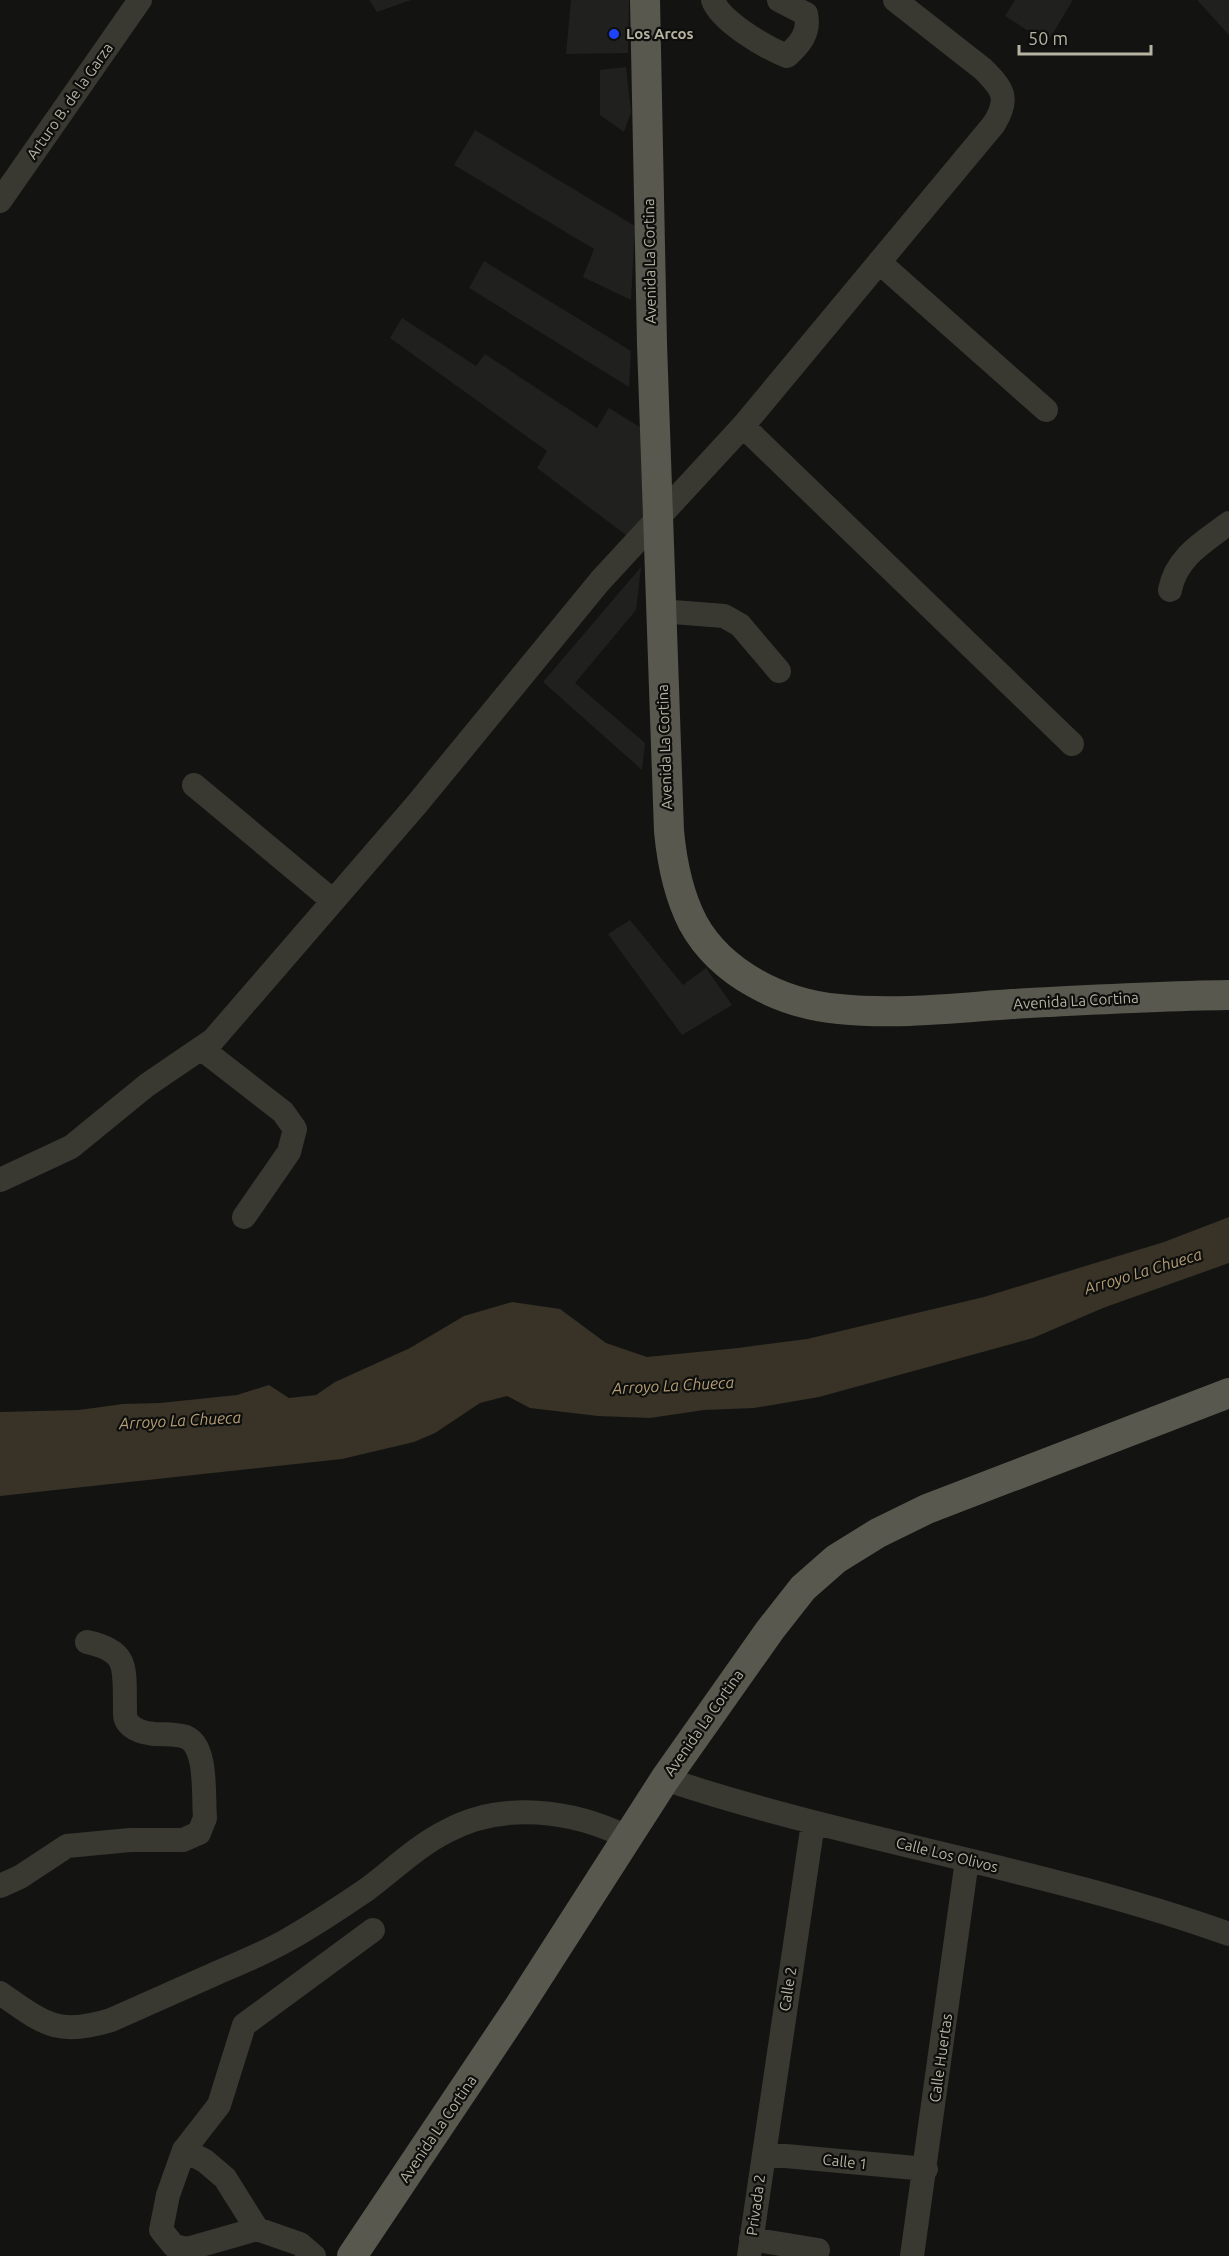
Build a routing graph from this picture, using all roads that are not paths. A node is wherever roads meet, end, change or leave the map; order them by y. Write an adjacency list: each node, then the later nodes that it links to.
1 (140, 0): 6 (street, Arturo B. de la Garza)
2 (645, 0): 10 (main road, Avenida La Cortina)
3 (713, 0): 4 (street)
4 (779, 0)
5 (895, 0): 7 (street)
6 (0, 201)
7 (879, 262): 8 (street); 9 (street)
8 (1046, 410)
9 (743, 426): 10 (street); 15 (street)
10 (657, 520): 13 (main road, Avenida La Cortina); 17 (street)
11 (1229, 523): 12 (street)
12 (1170, 590)
13 (660, 611): 14 (street); 18 (main road, Avenida La Cortina)
14 (778, 671)
15 (1072, 744)
16 (194, 785): 17 (street)
17 (333, 901): 19 (street)
18 (1229, 995)
19 (202, 1049): 20 (street); 21 (street)
20 (0, 1180)
21 (244, 1217)
22 (1229, 1393): 24 (main road, Avenida La Cortina)
23 (87, 1642): 28 (street)
24 (665, 1779): 25 (street, Calle Los Olivos); 26 (main road, Avenida La Cortina)
25 (813, 1823): 27 (street, Calle Los Olivos); 33 (street, Calle 2)
26 (627, 1837): 31 (street); 39 (main road, Avenida La Cortina)
27 (967, 1860): 30 (street, Calle Los Olivos); 34 (street, Calle Huertas)
28 (0, 1886)
29 (373, 1930): 32 (street)
30 (1229, 1934)
31 (0, 1993)
32 (184, 2150): 35 (street); 35 (street)
33 (764, 2154): 34 (street, Calle 1); 36 (street, Privada 2)
34 (926, 2169): 40 (street, Calle Huertas)
35 (257, 2229): 38 (street)
36 (750, 2247): 37 (street)
37 (818, 2250)
38 (314, 2256)
39 (352, 2256)
40 (912, 2256)

